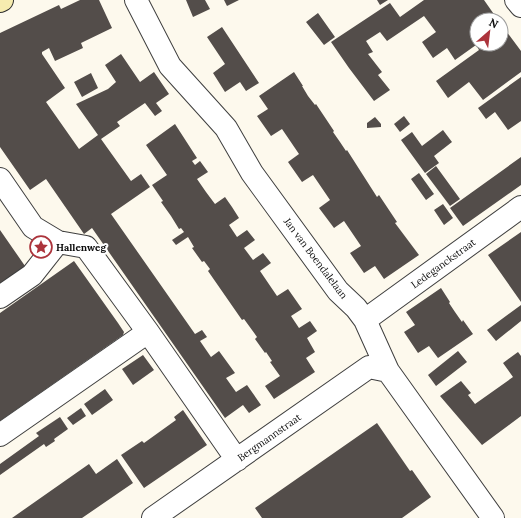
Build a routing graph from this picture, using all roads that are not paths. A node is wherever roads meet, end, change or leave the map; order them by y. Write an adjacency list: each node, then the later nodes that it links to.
1 (136, 0): 8 (street, Jan van Boendalelaan)
2 (516, 0): 3 (street)
3 (521, 6)
4 (0, 179): 6 (street)
5 (521, 207): 8 (street, Ledeganckstraat)
6 (58, 242): 7 (street); 9 (street)
7 (0, 297)
8 (365, 320): 10 (street, Jan van Boendalelaan)
9 (148, 332): 11 (street); 12 (street)
10 (388, 371): 12 (street, Bergmannstraat); 14 (street, Jan van Boendalelaan)
11 (0, 435)
12 (237, 460): 13 (street, Bergmannstraat)
13 (153, 518)
14 (493, 518)

